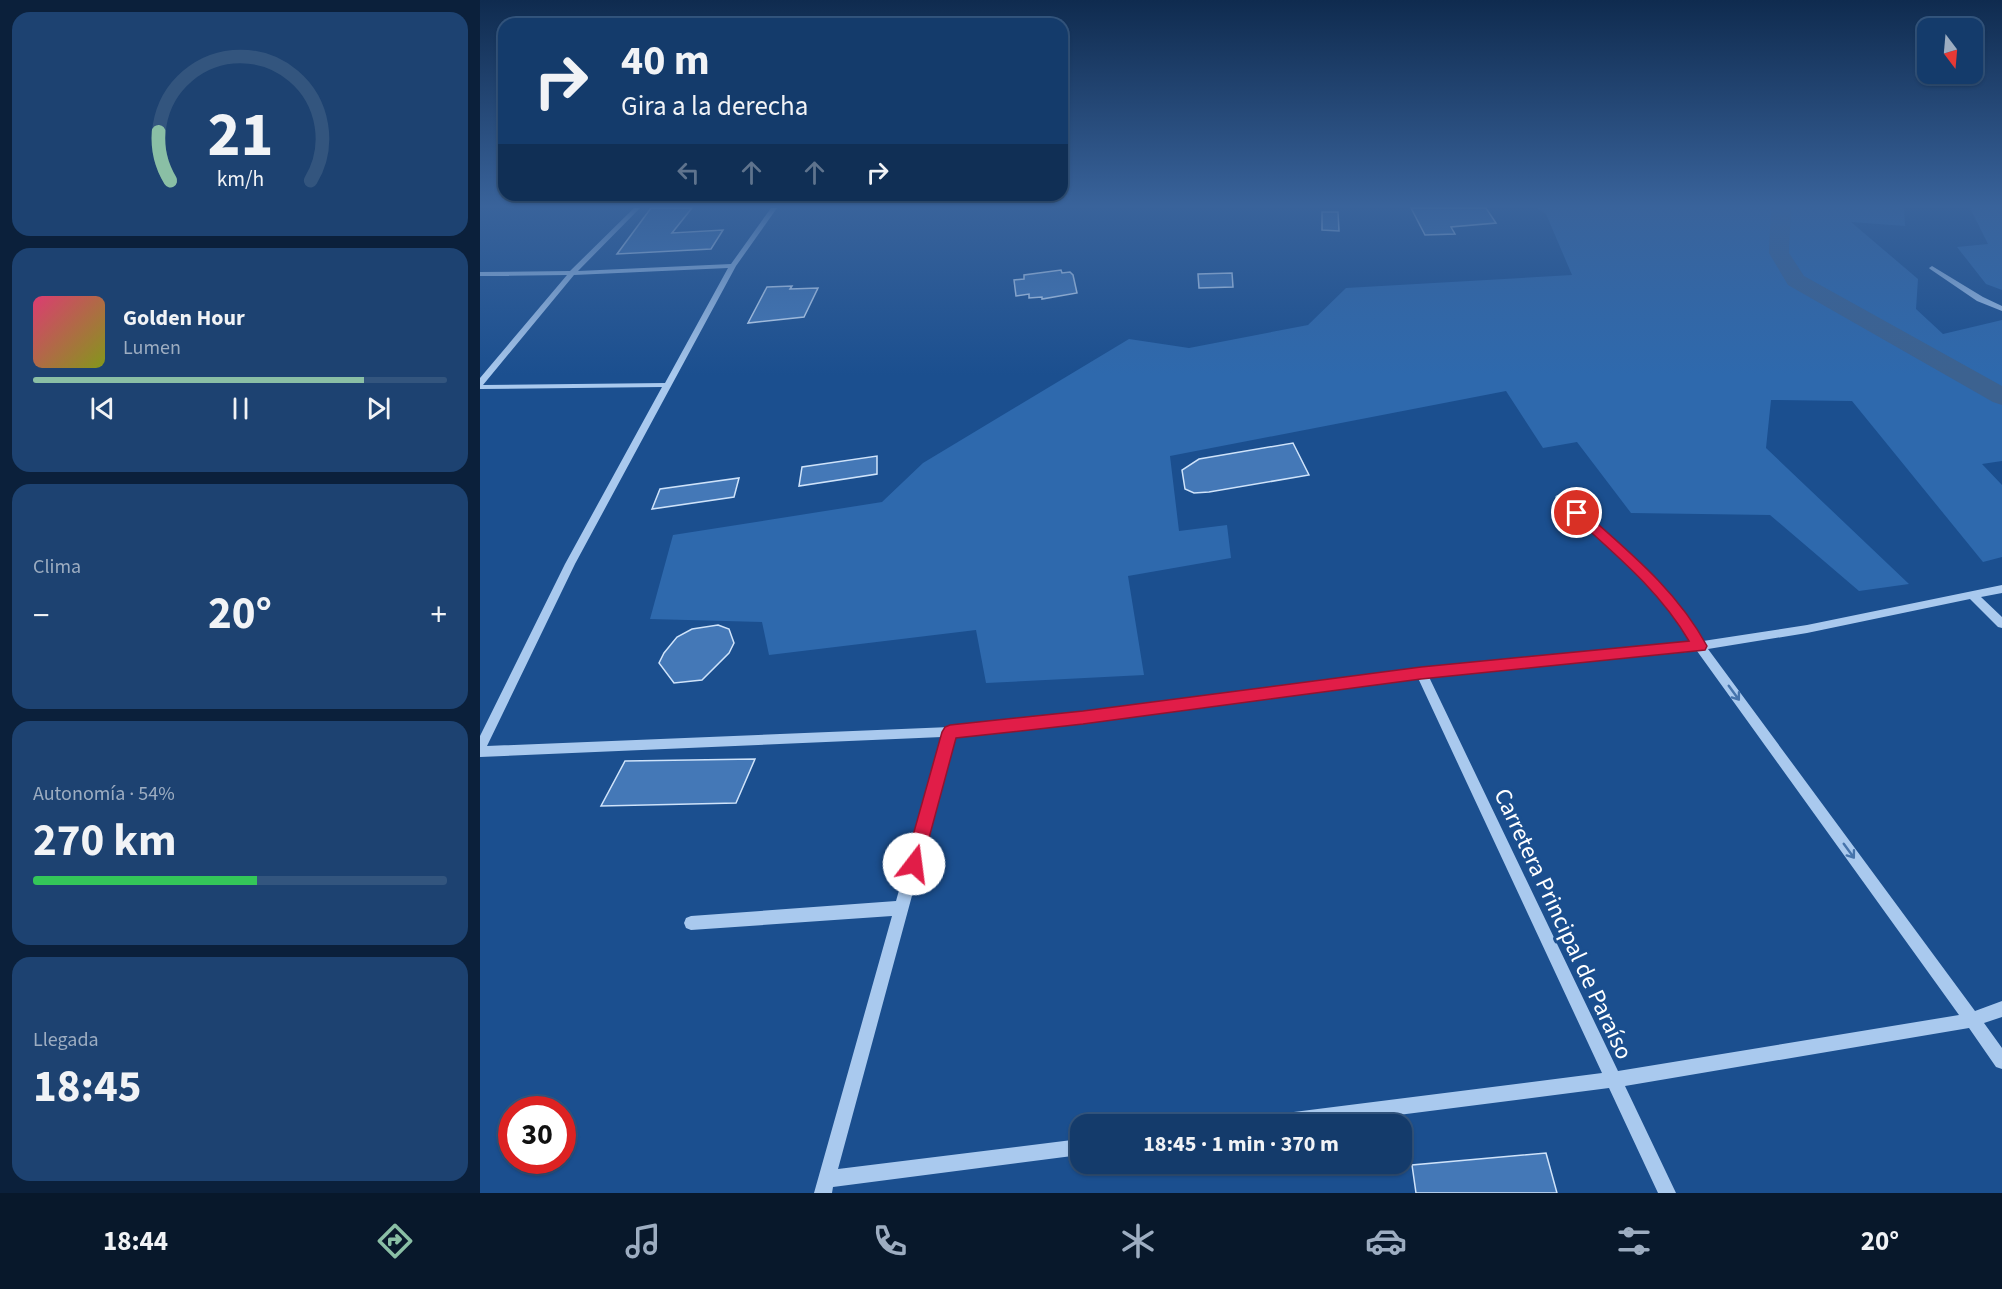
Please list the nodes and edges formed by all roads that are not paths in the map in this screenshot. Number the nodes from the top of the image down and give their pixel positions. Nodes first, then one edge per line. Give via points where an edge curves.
1 (581, 264) edge
2 (733, 266) joint
3 (1932, 267) dead end
4 (572, 273) junction
5 (480, 274) edge
6 (2002, 309) edge
7 (480, 385) edge
8 (668, 385) junction
9 (1560, 497) dead end
10 (2002, 589) edge
11 (1972, 596) junction
12 (2002, 624) edge
13 (1700, 646) junction
14 (1421, 673) junction
15 (950, 732) junction
16 (480, 751) edge
17 (901, 908) junction
18 (692, 923) dead end
19 (2002, 1009) edge
20 (1972, 1020) junction
21 (2002, 1061) edge
22 (1612, 1080) junction
23 (1342, 1114) edge
24 (1070, 1149) edge
25 (824, 1186) edge
26 (1667, 1193) edge

1 - 4 street
2 - 4 street
2 - 8 street
3 - 6 street
4 - 5 street
4 - 7 street
7 - 8 street
8 - 16 street via 570,564
9 - 13 street via 1648,576 1682,616
10 - 11 street
11 - 12 street
11 - 13 street
13 - 14 street
13 -> 20 street
14 - 15 street
14 - 22 street, Carretera Principal de Paraíso
15 - 16 street
15 - 17 street
17 - 18 street
17 - 25 street
19 - 20 street
20 - 21 street
20 - 22 street
22 - 23 street
22 - 26 street, Carretera Principal de Paraíso
24 - 25 street

